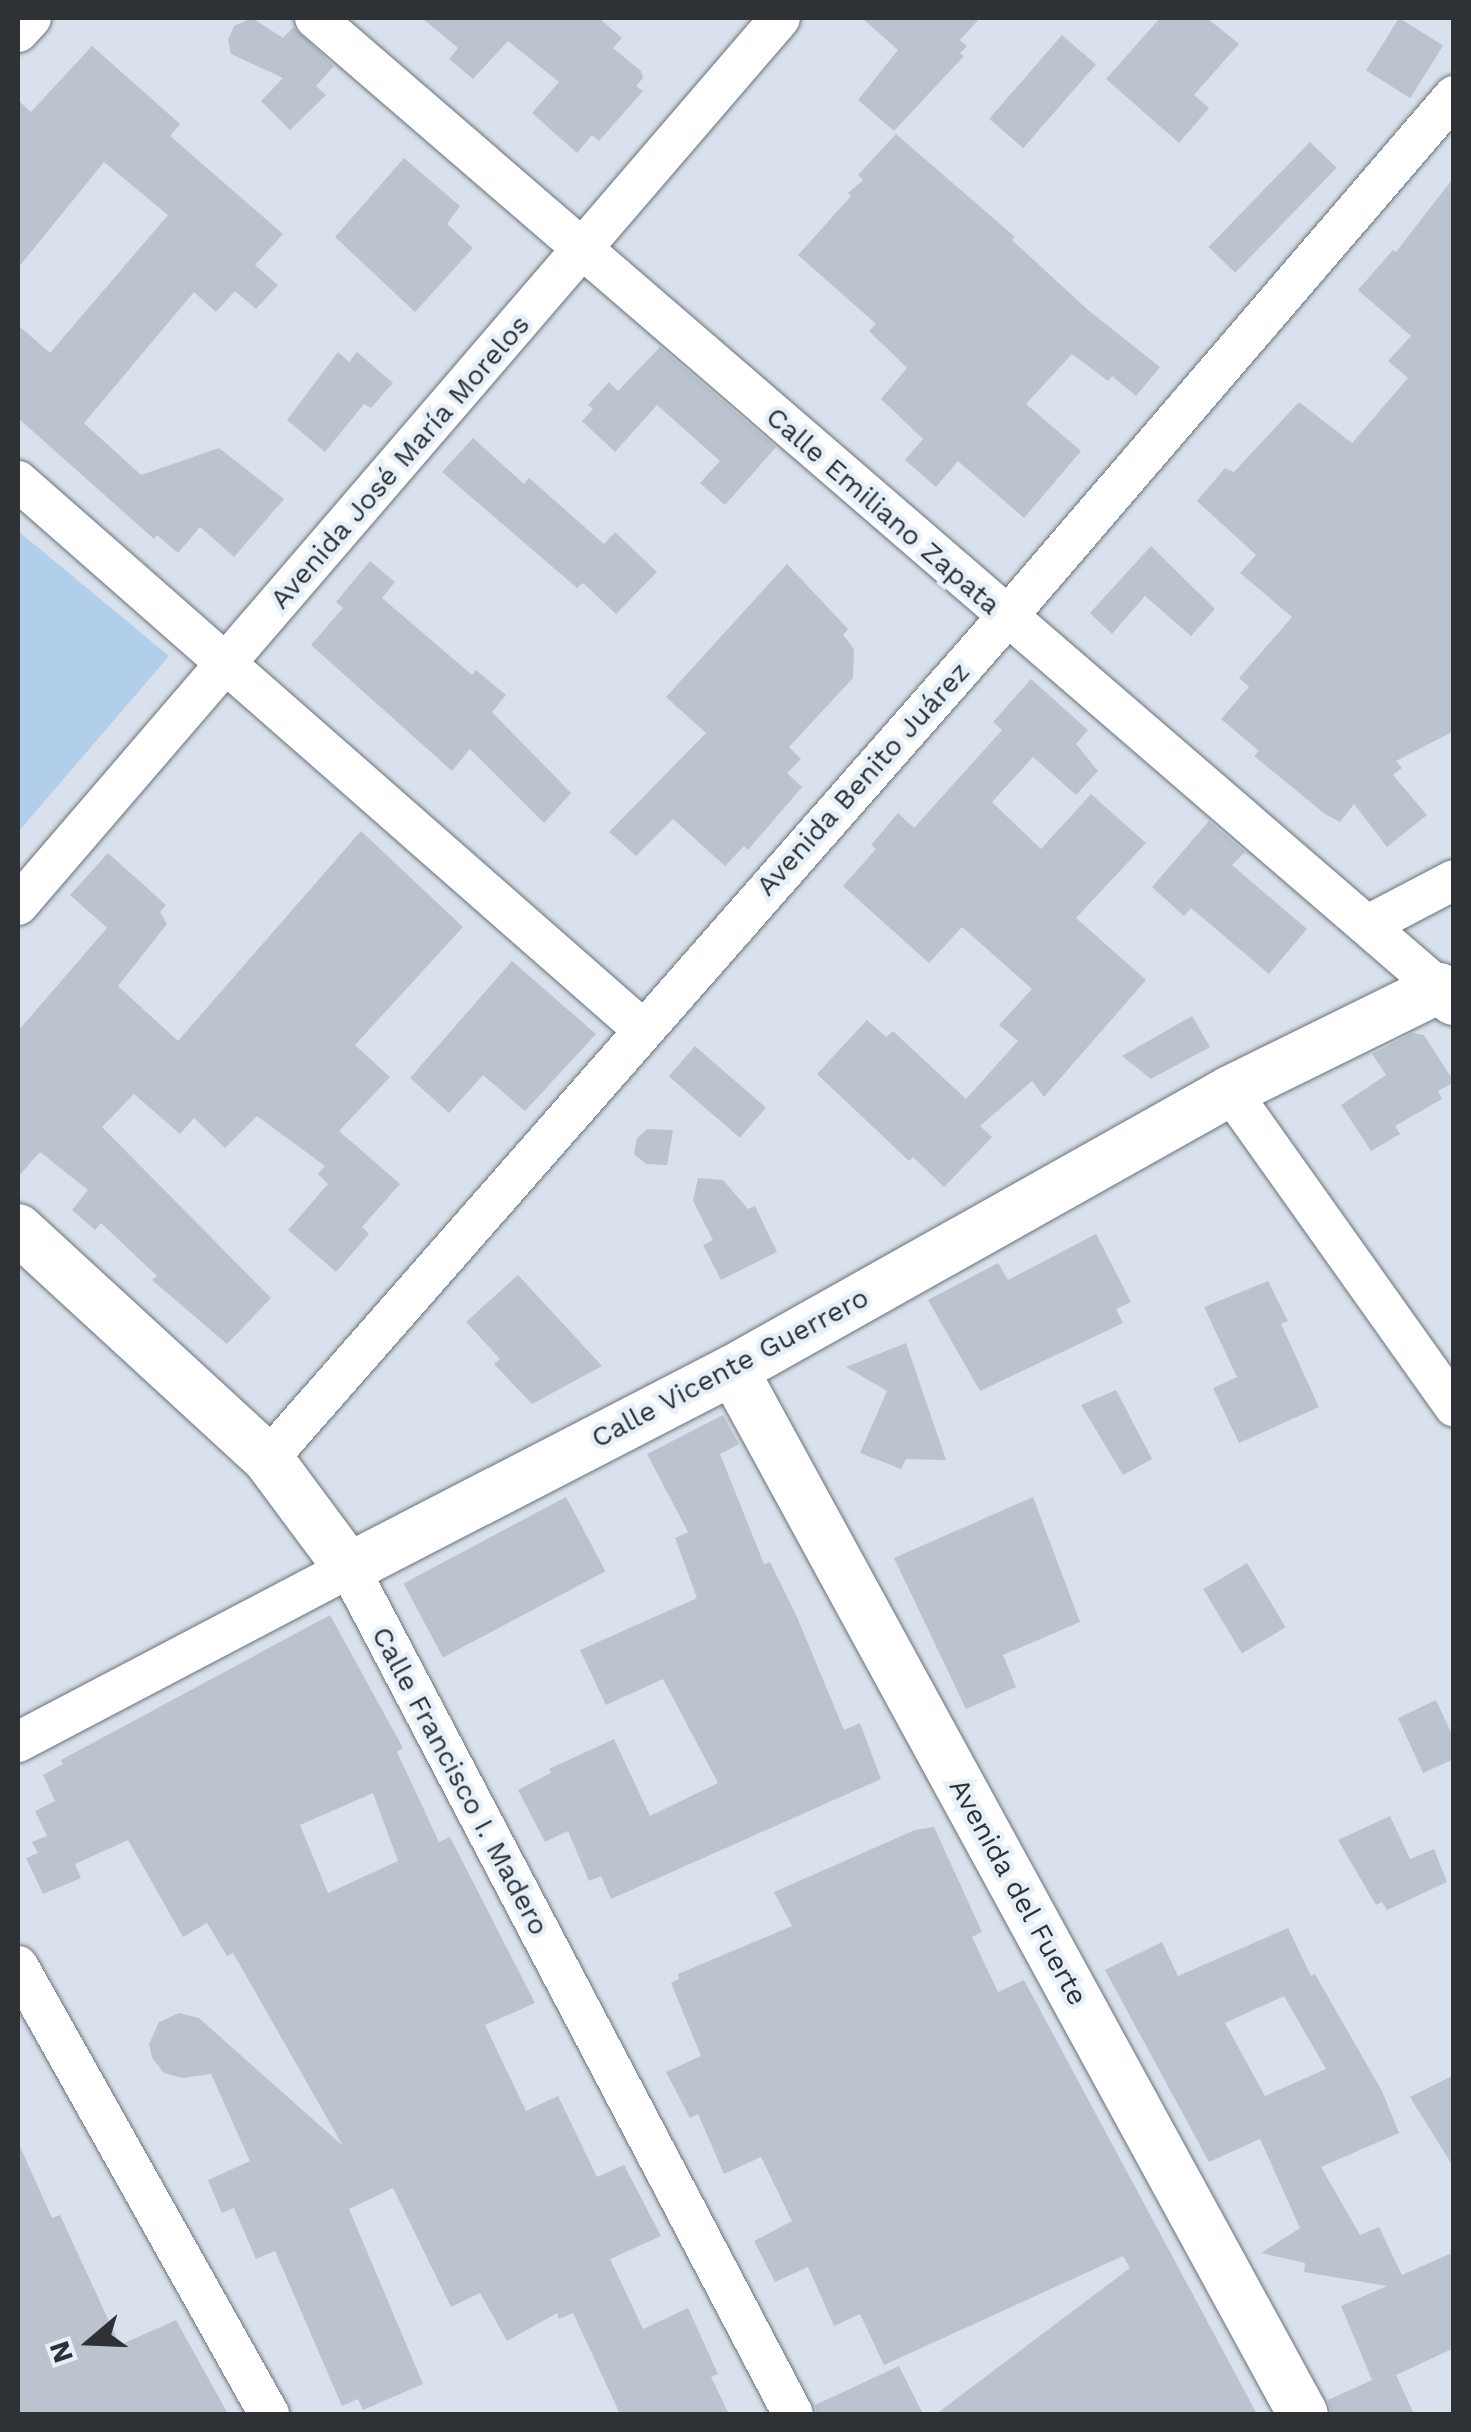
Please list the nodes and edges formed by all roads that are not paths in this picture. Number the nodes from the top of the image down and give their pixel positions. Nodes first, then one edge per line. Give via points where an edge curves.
1 (31, 18) edge
2 (315, 18) edge
3 (780, 18) edge
4 (18, 32) edge
5 (1454, 96) edge
6 (582, 250) junction
7 (18, 481) edge
8 (1006, 618) junction
9 (225, 666) junction
10 (1454, 880) edge
11 (18, 905) edge
12 (1368, 925) junction
13 (1446, 994) edge
14 (642, 1028) junction
15 (1230, 1091) junction
16 (18, 1229) edge
17 (733, 1370) junction
18 (1454, 1406) edge
19 (268, 1459) junction
20 (349, 1568) junction
21 (18, 1742) edge
22 (18, 1966) edge
23 (268, 2414) edge
24 (793, 2414) edge
25 (1303, 2414) edge

1 - 4 street
2 - 6 street, Calle Emiliano Zapata
3 - 6 street, Avenida José María Morelos
5 - 8 street, Avenida Benito Juárez
6 - 8 street, Calle Emiliano Zapata
6 - 9 street, Avenida José María Morelos
7 - 9 street
8 - 12 street, Calle Emiliano Zapata
8 - 14 street, Avenida Benito Juárez
9 - 11 street, Avenida José María Morelos
9 - 14 street
10 - 12 street
12 - 13 street, Calle Emiliano Zapata
13 - 15 street, Calle Vicente Guerrero
14 - 19 street, Avenida Benito Juárez
15 - 17 street, Calle Vicente Guerrero
15 - 18 street
16 - 19 street, Calle Francisco I. Madero
17 - 20 street, Calle Vicente Guerrero
17 - 25 street, Avenida del Fuerte
19 - 20 street, Calle Francisco I. Madero
20 - 21 street, Calle Vicente Guerrero
20 - 24 street, Calle Francisco I. Madero
22 - 23 street

